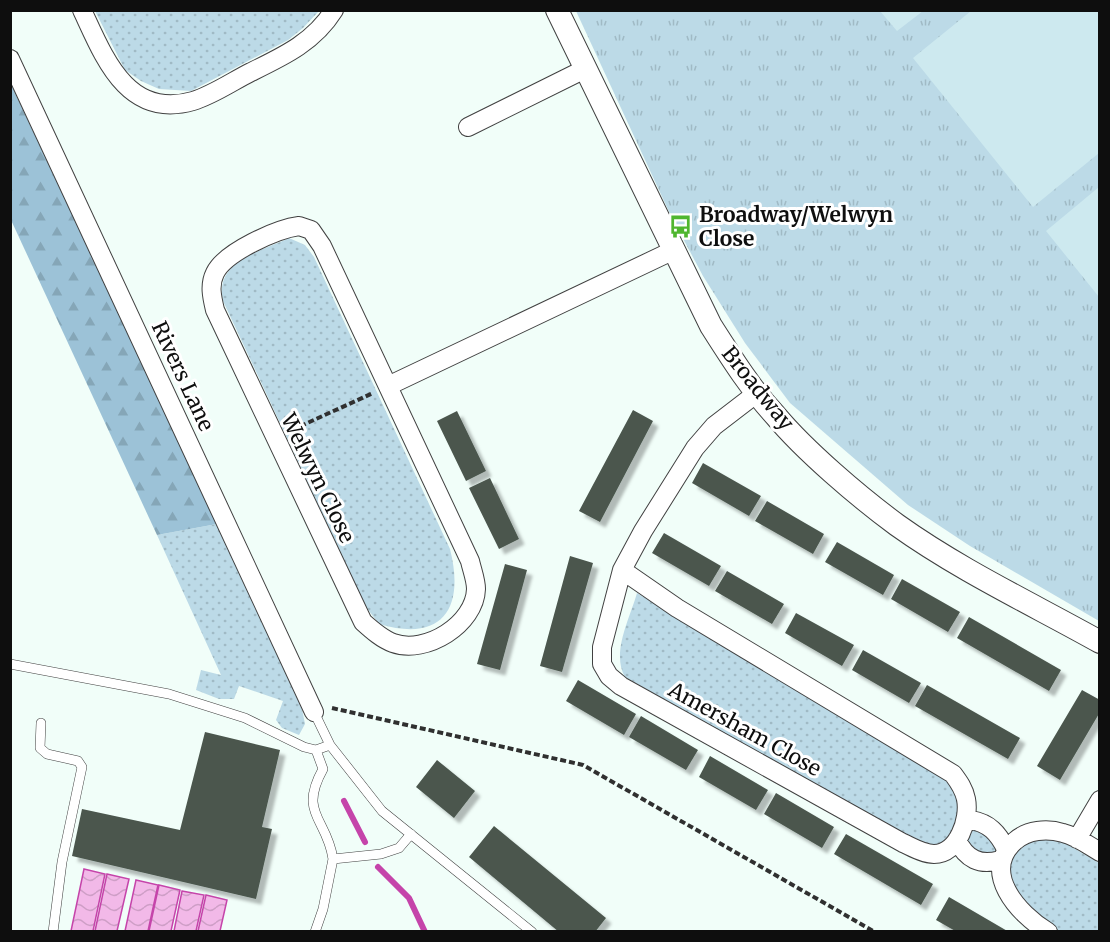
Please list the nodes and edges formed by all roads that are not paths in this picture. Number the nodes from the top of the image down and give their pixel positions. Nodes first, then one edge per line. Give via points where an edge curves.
1 (82, 10) edge
2 (334, 10) edge
3 (557, 10) edge
4 (10, 59) edge
5 (585, 69) junction
6 (468, 127) dead end
7 (672, 251) junction
8 (390, 385) junction
9 (757, 393) junction
10 (622, 570) junction
11 (1100, 642) edge
12 (10, 664) edge
13 (314, 712) joint
14 (41, 723) dead end
15 (330, 745) junction
16 (316, 750) junction
17 (1100, 800) edge
18 (960, 833) junction
19 (411, 834) junction
20 (1077, 839) junction
21 (1100, 852) edge
22 (1003, 855) junction
23 (333, 859) junction
24 (53, 932) edge
25 (315, 932) edge
26 (532, 932) edge
27 (1048, 932) edge

1 - 2 street via 117,79 152,100 176,104 195,100 293,51 310,39
3 - 5 street, Broadway
4 - 13 street, Rivers Lane
5 - 6 street
5 - 7 street, Broadway
7 - 8 street
7 - 9 street, Broadway via 711,326
8 - 8 street, Welwyn Close via 470,561 476,589 468,611 452,630 432,642 411,646 380,637 363,622 215,310 210,288 215,273 226,258 287,227 310,230 322,246
9 - 10 street, Amersham Close via 714,426 695,448
9 - 11 street, Broadway via 807,447 898,525
10 - 18 street via 677,608 953,774 966,797
10 - 18 street, Amersham Close via 602,647 602,664 621,686 903,843 933,854 944,852
12 - 16 lane via 170,694 245,718
13 - 15 lane
14 - 24 lane via 40,748 46,754 78,761 82,767 62,862
15 - 16 lane
15 - 19 lane via 382,811
16 - 23 lane via 323,769 313,787 312,803
17 - 20 street
18 - 22 street via 962,850 973,859 984,863
18 - 22 street, Amersham Close via 971,820 987,825 995,831
19 - 23 lane via 399,848 381,854
19 - 26 lane
20 - 21 street
20 - 22 street via 1049,830 1034,832 1021,836
22 - 27 street via 1005,885 1014,903
23 - 25 lane

